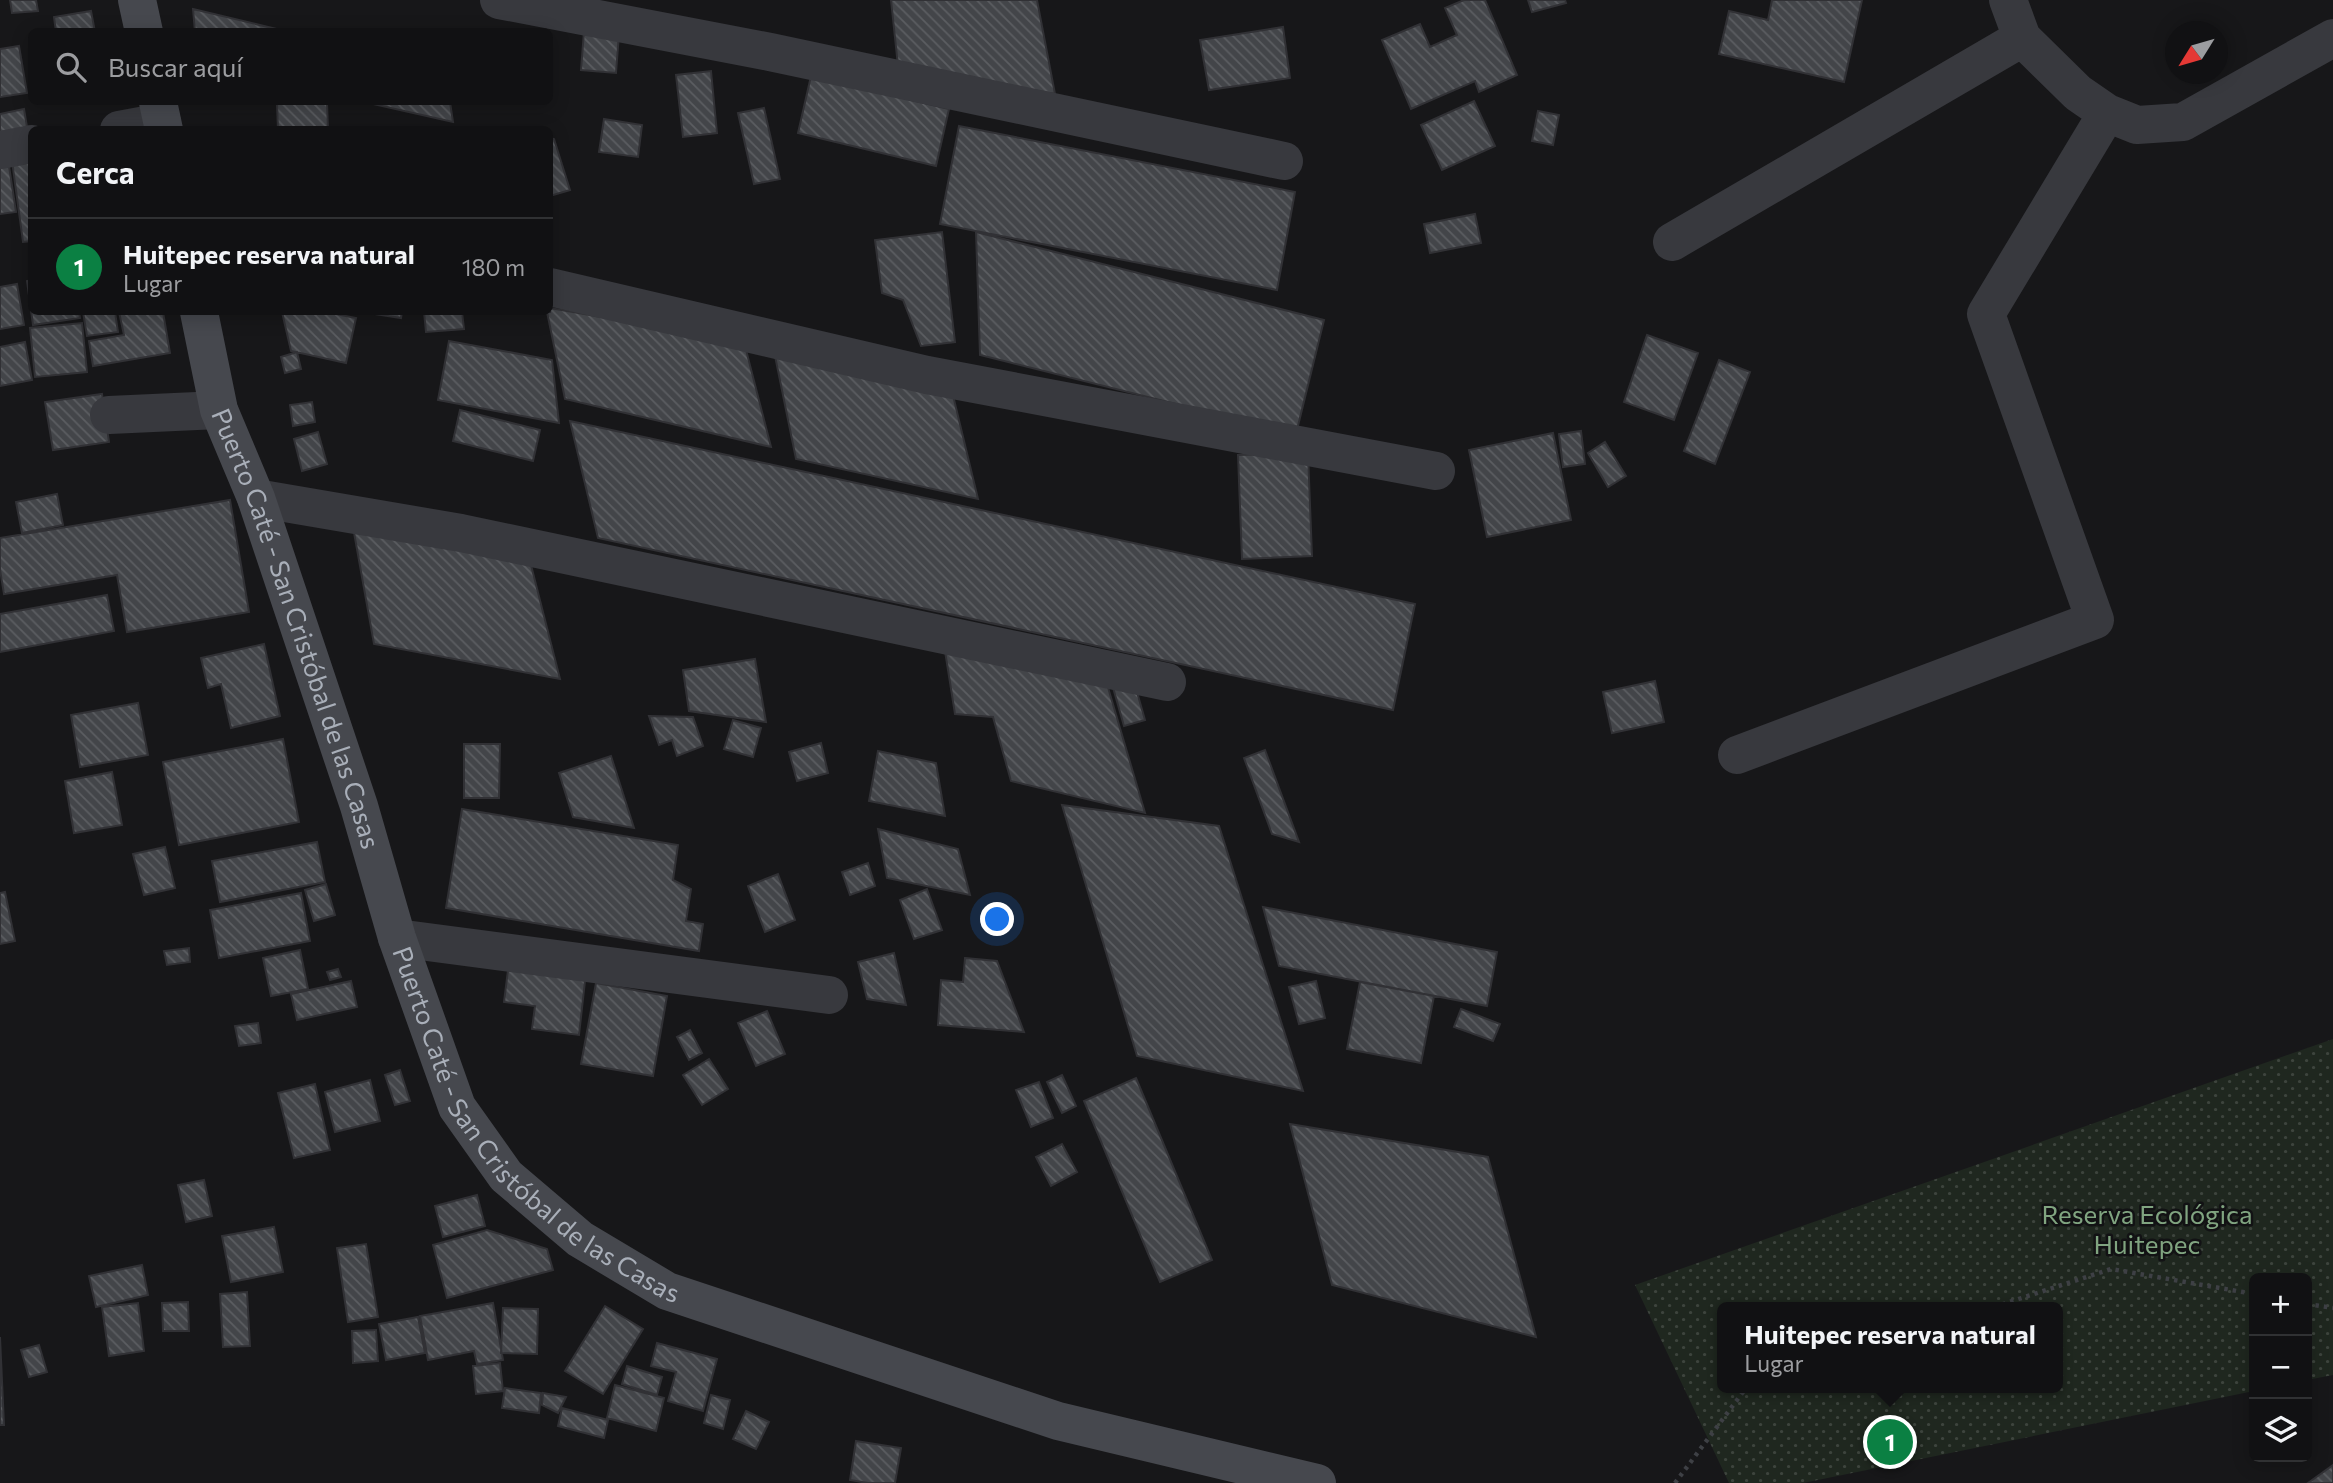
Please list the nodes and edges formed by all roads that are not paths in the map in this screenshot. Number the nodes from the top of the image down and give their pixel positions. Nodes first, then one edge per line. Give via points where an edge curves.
1 (137, 0) edge
2 (499, 0) edge
3 (2008, 0) edge
4 (143, 28) edge
5 (2022, 37) junction
6 (2333, 38) edge
7 (2107, 113) junction
8 (162, 118) edge
9 (133, 126) edge
10 (28, 145) edge
11 (0, 150) edge
12 (1284, 161) dead end
13 (1672, 242) dead end
14 (553, 288) edge
15 (200, 315) edge
16 (219, 410) junction
17 (109, 415) dead end
18 (1436, 471) dead end
19 (256, 498) junction
20 (1167, 682) dead end
21 (1737, 755) dead end
22 (397, 938) junction
23 (829, 995) dead end
24 (1317, 1483) edge

1 - 4 main road
2 - 12 street via 770,52
3 - 5 street
5 - 7 street via 2078,93
5 - 13 street
6 - 7 street via 2183,122 2137,125
7 - 21 street via 1986,314 2095,620
8 - 9 street
10 - 11 street
14 - 18 street via 927,375
15 - 16 main road, Puerto Caté - San Cristóbal de las Casas
16 - 17 street
16 - 19 main road, Puerto Caté - San Cristóbal de las Casas
19 - 20 street via 461,533
19 - 22 main road, Puerto Caté - San Cristóbal de las Casas via 359,806
22 - 23 street
22 - 24 main road, Puerto Caté - San Cristóbal de las Casas via 457,1107 506,1176 580,1239 667,1291 1058,1421

